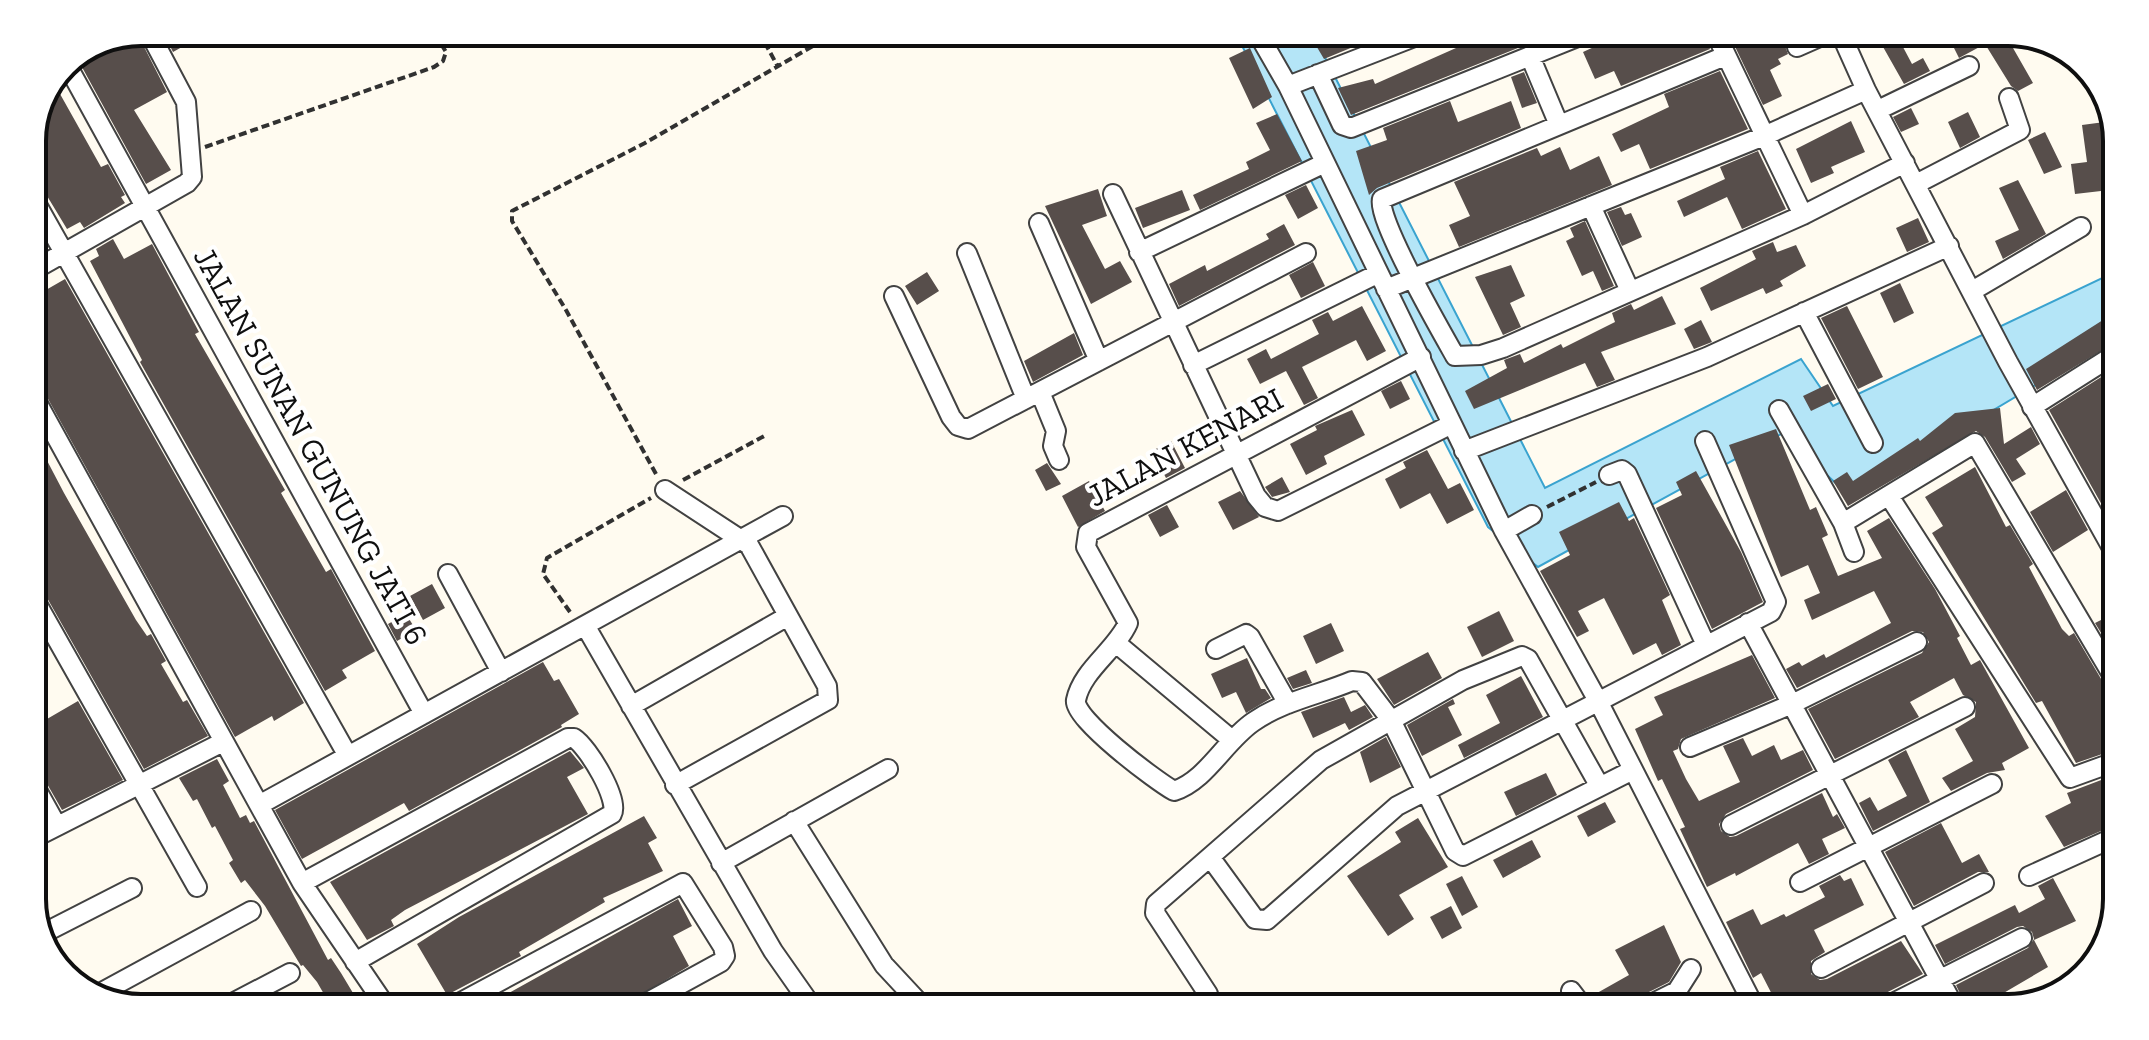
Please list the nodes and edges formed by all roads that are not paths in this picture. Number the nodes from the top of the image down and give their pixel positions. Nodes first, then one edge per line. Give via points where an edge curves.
1 (157, 46) edge
2 (1270, 46) edge
3 (1391, 46) edge
4 (1555, 46) edge
5 (1721, 46) edge
6 (1846, 46) edge
7 (1530, 56) junction
8 (1725, 56) junction
9 (1969, 66) dead end
10 (73, 75) edge
11 (1303, 80) junction
12 (1866, 90) junction
13 (2009, 98) dead end
14 (1878, 110) junction
15 (1559, 125) junction
16 (1764, 136) junction
17 (1325, 163) junction
18 (1905, 163) junction
19 (1916, 184) junction
20 (1113, 194) dead end
21 (1591, 206) junction
22 (146, 207) junction
23 (1803, 215) junction
24 (46, 220) edge
25 (1039, 223) dead end
26 (2081, 227) dead end
27 (1949, 246) junction
28 (64, 252) junction
29 (1139, 252) junction
30 (967, 253) dead end
31 (1306, 253) dead end
32 (46, 263) edge
33 (1410, 280) junction
34 (1384, 284) junction
35 (1630, 291) junction
36 (1972, 291) junction
37 (894, 296) dead end
38 (1804, 312) junction
39 (1172, 323) junction
40 (1421, 357) junction
41 (1099, 361) junction
42 (2103, 362) edge
43 (1193, 365) junction
44 (1033, 396) junction
45 (2032, 407) junction
46 (1779, 410) dead end
47 (46, 419) edge
48 (1452, 424) junction
49 (1705, 441) dead end
50 (1873, 443) dead end
51 (1475, 447) junction
52 (1237, 454) junction
53 (1059, 460) dead end
54 (1622, 477) road end
55 (665, 490) road end
56 (1889, 496) junction
57 (783, 516) dead end
58 (1843, 523) junction
59 (2103, 532) edge
60 (741, 540) junction
61 (1854, 552) dead end
62 (448, 574) dead end
63 (788, 616) junction
64 (46, 620) edge
65 (1748, 623) junction
66 (586, 627) junction
67 (1917, 642) dead end
68 (1116, 643) junction
69 (1706, 645) junction
70 (1216, 649) dead end
71 (2103, 659) edge
72 (501, 672) junction
73 (1598, 701) junction
74 (1288, 704) junction
75 (1792, 704) junction
76 (631, 706) junction
77 (1965, 707) dead end
78 (424, 714) junction
79 (1391, 720) junction
80 (1562, 720) junction
81 (1232, 740) junction
82 (223, 742) junction
83 (1690, 747) dead end
84 (348, 756) junction
85 (2103, 766) edge
86 (888, 769) dead end
87 (1633, 770) junction
88 (1830, 775) junction
89 (1992, 784) dead end
90 (139, 785) junction
91 (675, 785) junction
92 (1599, 785) junction
93 (1426, 791) junction
94 (259, 805) junction
95 (46, 806) edge
96 (794, 821) junction
97 (1731, 825) dead end
98 (57, 826) junction
99 (46, 832) edge
100 (2103, 842) edge
101 (1869, 847) junction
102 (1210, 857) junction
103 (721, 863) junction
104 (2029, 876) dead end
105 (1800, 882) dead end
106 (302, 883) junction
107 (1984, 883) dead end
108 (197, 887) dead end
109 (132, 888) dead end
110 (251, 911) dead end
111 (1909, 922) junction
112 (51, 929) edge
113 (2022, 938) dead end
114 (355, 962) junction
115 (1821, 968) dead end
116 (1691, 969) dead end
117 (290, 973) dead end
118 (1941, 980) junction
119 (109, 988) edge
120 (1571, 991) dead end
121 (250, 994) edge
122 (377, 994) edge
123 (476, 994) edge
124 (661, 994) edge
125 (803, 994) edge
126 (911, 994) edge
127 (1208, 994) dead end
128 (1573, 994) edge
129 (1671, 994) edge
130 (1748, 994) edge
131 (1912, 994) edge
132 (1948, 994) edge

1 - 22 street via 183,94 194,170 187,183
2 - 11 street
3 - 11 street
4 - 7 street
5 - 8 street
6 - 12 street
7 - 11 street via 1351,128 1342,125
7 - 15 street
8 - 15 street
8 - 16 street
9 - 14 street
10 - 22 street, JALAN SUNAN GUNUNG JATI 6
11 - 17 street
12 - 14 street
12 - 16 street
13 - 19 street via 2020,130
14 - 18 street
15 - 33 street via 1382,199 1382,212
16 - 21 street
16 - 23 street
17 - 29 street
17 - 34 street
18 - 19 street
18 - 23 street
19 - 27 street
20 - 29 street
21 - 33 street
21 - 35 street
22 - 28 street
22 - 78 street, JALAN SUNAN GUNUNG JATI 6
23 - 35 street
24 - 28 street
25 - 41 street
26 - 36 street
27 - 36 street
27 - 38 street
28 - 32 street
28 - 84 street
29 - 39 street
30 - 44 street
31 - 39 street
33 - 34 street
33 - 35 street via 1455,356 1466,358 1503,348
34 - 40 street
34 - 43 street
36 - 45 street
37 - 44 street via 958,426 968,429
38 - 50 street
38 - 51 street via 1707,357
39 - 41 street
39 - 43 street
40 - 48 street
40 - 52 street, JALAN KENARI
41 - 44 street
42 - 45 street
43 - 52 street
44 - 53 street via 1056,431 1053,446
45 - 59 street
46 - 58 street
47 - 82 street
48 - 51 street
48 - 52 street via 1274,512 1256,496
49 - 65 street via 1776,602 1771,612
51 - 73 street via 1518,523
52 - 68 street, JALAN KENARI via 1088,533 1086,547 1128,623
54 - 69 street
55 - 60 street
56 - 58 street
56 - 71 street via 1975,443
56 - 85 street via 2070,778
57 - 60 street
58 - 61 street
60 - 63 street via 749,545
60 - 66 street
62 - 72 street
63 - 76 street
63 - 91 street via 827,686 828,700
64 - 90 street
65 - 69 street
65 - 75 street
66 - 72 street
66 - 76 street
67 - 75 street
68 - 81 street
68 - 81 street via 1085,681 1077,709 1160,784 1174,791 1187,787
69 - 73 street
70 - 74 street via 1246,634 1250,637
72 - 78 street
73 - 80 street
73 - 87 street
74 - 79 street via 1362,682
74 - 81 street
75 - 83 street
75 - 88 street
76 - 91 street
77 - 88 street
78 - 84 street
79 - 80 street via 1463,680 1522,656 1533,664
79 - 93 street
79 - 102 street via 1321,760
80 - 92 street
80 - 93 street
82 - 90 street
82 - 94 street
84 - 94 street
86 - 96 street
87 - 92 street
87 - 130 street
88 - 97 street
88 - 101 street
89 - 101 street
90 - 98 street
90 - 108 street
91 - 103 street
92 - 93 street via 1463,856 1455,851
93 - 102 street via 1385,814 1264,921 1253,917
94 - 106 street
95 - 98 street
96 - 103 street
96 - 126 street via 884,965
98 - 99 street
100 - 104 street
101 - 105 street
101 - 111 street
102 - 127 street via 1153,908
103 - 125 street
106 - 114 street
106 - 114 street via 568,738 582,745 614,798 612,814
107 - 111 street
109 - 112 street
110 - 119 street
111 - 115 street
111 - 118 street
113 - 118 street
114 - 122 street
116 - 129 street
117 - 121 street
118 - 131 street
118 - 132 street
120 - 128 street
123 - 124 street via 683,883 725,956

